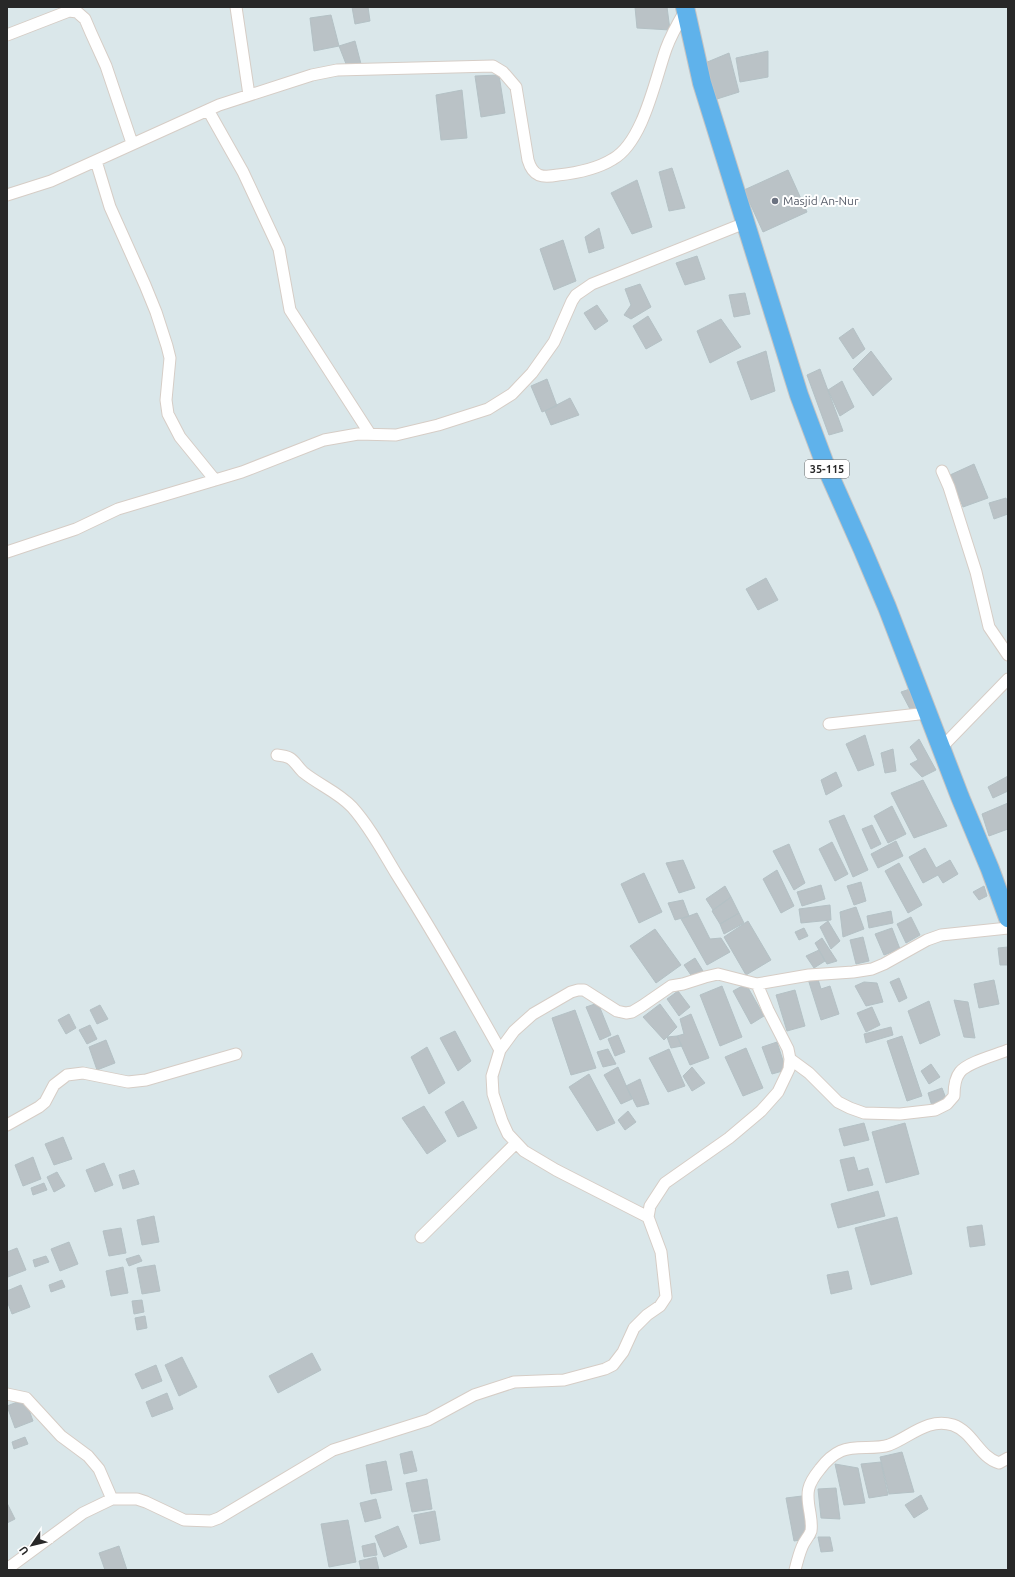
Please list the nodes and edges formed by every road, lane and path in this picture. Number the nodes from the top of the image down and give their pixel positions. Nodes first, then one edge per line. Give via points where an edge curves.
1 (236, 7) edge
2 (685, 9) edge
3 (7, 35) edge
4 (248, 94) junction
5 (208, 110) junction
6 (132, 143) junction
7 (96, 161) junction
8 (7, 195) edge
9 (745, 223) junction
10 (370, 434) junction
11 (942, 471) dead end
12 (215, 480) junction
13 (7, 552) edge
14 (1008, 655) edge
15 (1008, 679) edge
16 (928, 713) junction
17 (829, 724) dead end
18 (941, 748) junction
19 (277, 755) dead end
20 (1008, 918) edge
21 (1008, 928) edge
22 (757, 984) junction
23 (500, 1050) junction
24 (1008, 1050) edge
25 (236, 1054) dead end
26 (790, 1058) junction
27 (7, 1125) edge
28 (516, 1143) junction
29 (648, 1217) junction
30 (421, 1237) dead end
31 (7, 1394) edge
32 (1008, 1458) edge
33 (112, 1499) junction
34 (7, 1569) edge
35 (796, 1570) edge

1 - 4 street
2 - 4 street via 666,49 647,107 631,141 614,159 594,168 570,174 541,177 530,168 516,87 503,72 493,66 337,70
2 - 9 main road, 35-115 via 702,82
3 - 6 street via 68,10 77,12 85,19 106,66
4 - 5 street
5 - 6 street
5 - 10 street via 243,172 279,250 290,310
6 - 7 street
7 - 8 street via 51,181
7 - 12 street via 110,207 145,284 167,346 170,358 166,400 168,414 180,437
9 - 10 street via 582,290 572,301 545,356 522,384 500,402 475,414 438,425 396,435
9 - 16 main road, 35-115 via 805,413 885,601
10 - 12 street via 324,440 265,464
11 - 14 street via 976,572 989,627
12 - 13 street via 118,508 76,529
15 - 18 street
16 - 17 street
16 - 18 main road, 35-115
18 - 20 main road, 35-115
19 - 23 street via 287,756 295,761 303,771 342,797 353,808 425,920
21 - 22 street via 941,935 872,969 809,974
22 - 23 street via 718,974 671,986 642,1006 626,1013 584,990 578,990 533,1014 514,1031
22 - 26 street
23 - 28 street via 492,1076 493,1094 508,1134
24 - 26 street via 965,1067 959,1073 954,1096 947,1104 935,1110 900,1114 864,1113 838,1102
25 - 27 street via 146,1080 128,1082 83,1073 67,1075 54,1085 45,1102 39,1107
26 - 29 street via 785,1079 766,1106 738,1131 665,1183 650,1206
28 - 29 street via 556,1170
28 - 30 street
29 - 33 street via 661,1252 666,1297 660,1306 634,1328 623,1352 613,1365 605,1370 564,1380 514,1382 474,1395 428,1420 333,1450 211,1521 184,1520 137,1499
31 - 33 street via 26,1398 61,1436 88,1456 99,1469
32 - 35 street via 999,1463 992,1461 964,1431 945,1424 920,1427 887,1445 852,1448 832,1455 812,1479 807,1490 811,1529 802,1546
33 - 34 street via 83,1513

